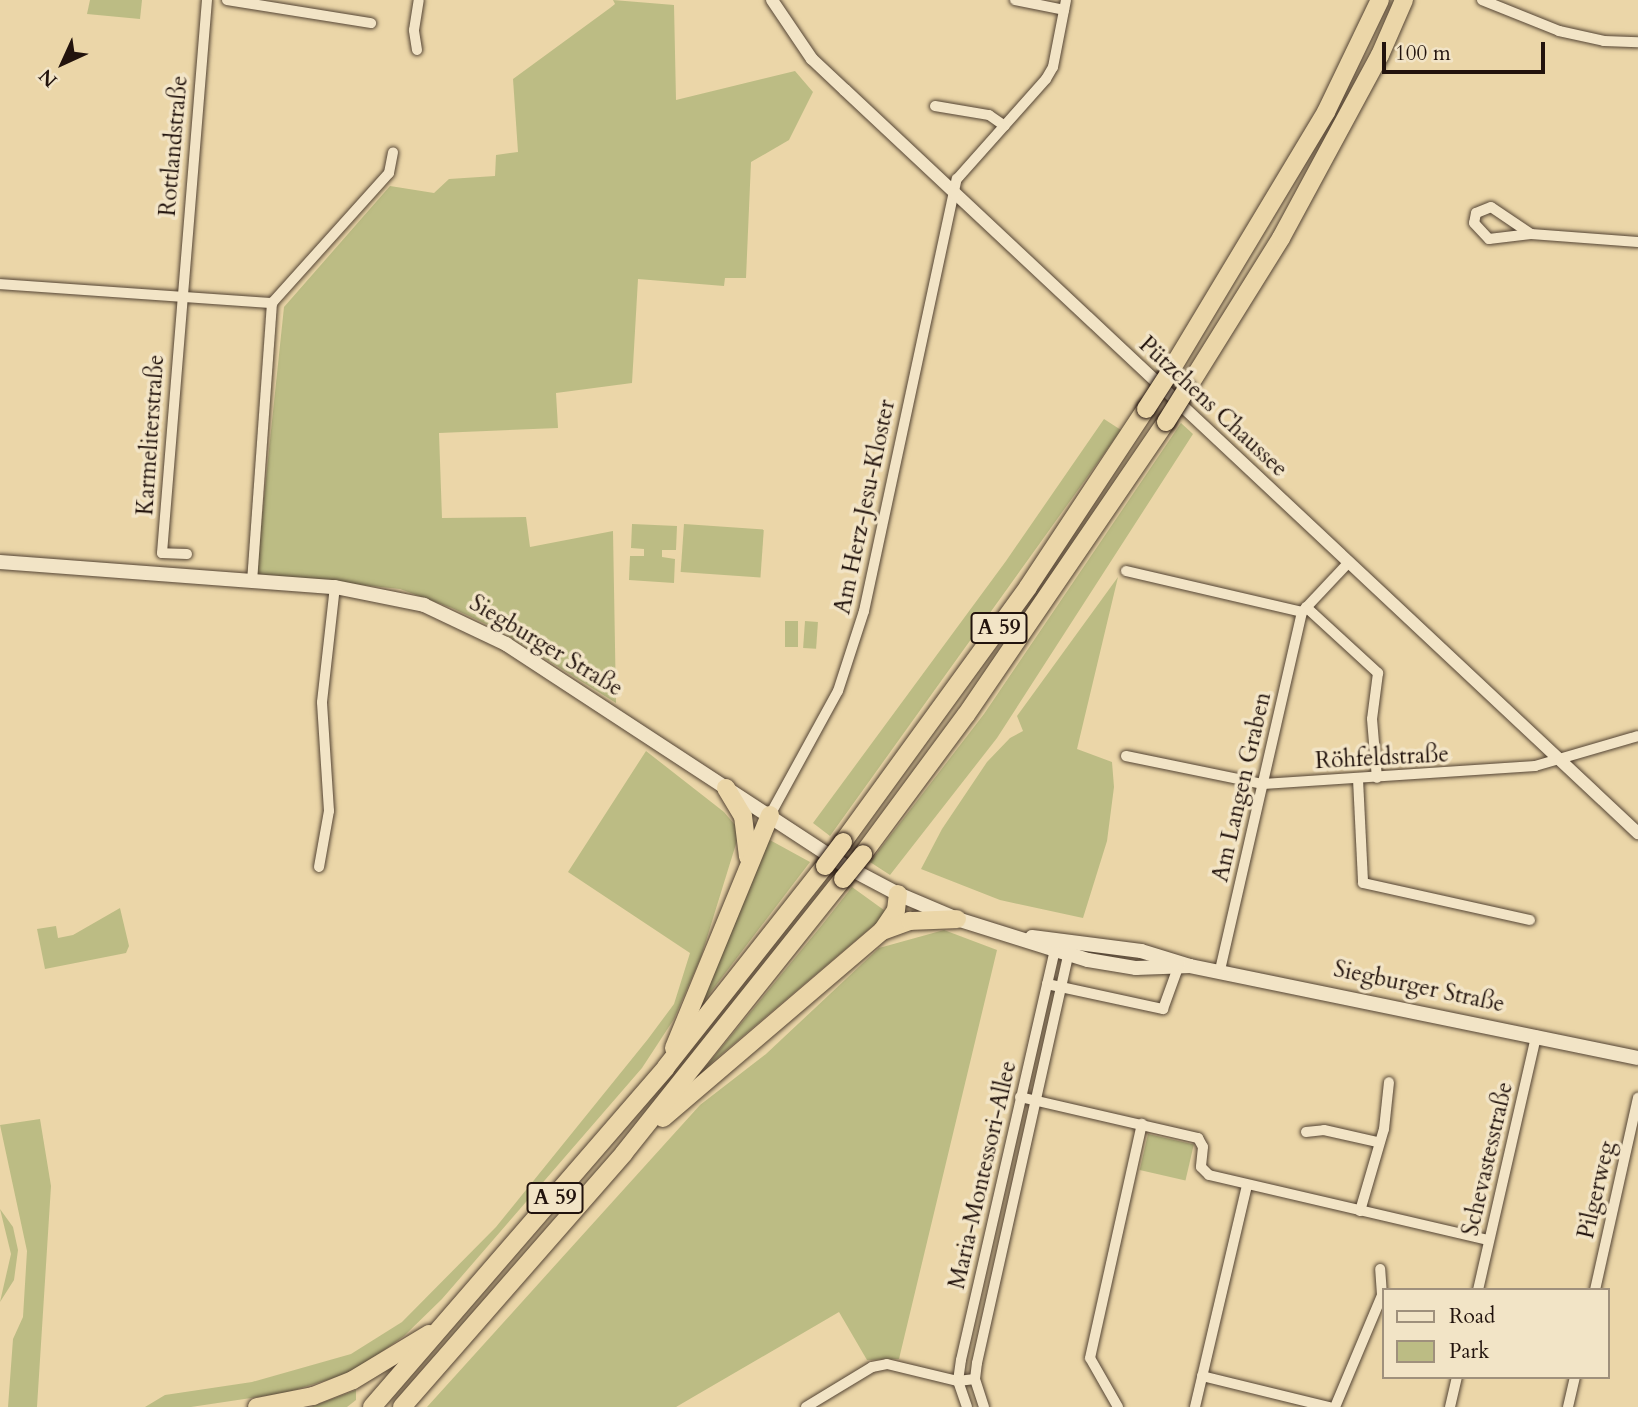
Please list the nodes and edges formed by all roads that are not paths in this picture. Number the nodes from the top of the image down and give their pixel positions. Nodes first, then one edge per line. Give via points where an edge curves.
1 (207, 0) edge
2 (227, 0) edge
3 (419, 0) edge
4 (772, 0) edge
5 (1015, 0) edge
6 (1380, 0) edge
7 (1404, 0) edge
8 (1482, 0) edge
9 (1065, 5) edge
10 (371, 23) dead end
11 (1638, 42) edge
12 (417, 50) dead end
13 (935, 106) dead end
14 (1005, 126) junction
15 (393, 152) dead end
16 (953, 191) junction
17 (1531, 234) junction
18 (1638, 242) edge
19 (0, 284) edge
20 (180, 295) junction
21 (272, 303) junction
22 (187, 554) dead end
23 (0, 562) edge
24 (1349, 562) junction
25 (1126, 572) dead end
26 (252, 582) junction
27 (335, 587) junction
28 (1304, 610) junction
29 (1638, 736) edge
30 (1126, 756) dead end
31 (1561, 761) junction
32 (1377, 778) junction
33 (1358, 779) junction
34 (1263, 784) junction
35 (726, 788) junction
36 (769, 815) junction
37 (1638, 833) edge
38 (748, 864) junction
39 (319, 867) dead end
40 (898, 894) junction
41 (957, 919) junction
42 (1530, 920) dead end
43 (882, 931) junction
44 (1013, 935) junction
45 (1071, 940) junction
46 (1061, 953) junction
47 (1183, 965) junction
48 (1220, 970) junction
49 (1047, 984) junction
50 (1062, 988) junction
51 (1536, 1036) junction
52 (1638, 1058) edge
53 (666, 1067) junction
54 (1389, 1082) dead end
55 (1020, 1097) junction
56 (1638, 1098) edge
57 (1036, 1101) junction
58 (1142, 1124) junction
59 (1306, 1132) dead end
60 (1377, 1142) junction
61 (624, 1153) junction
62 (1247, 1185) junction
63 (1360, 1211) junction
64 (1489, 1240) junction
65 (1380, 1269) dead end
66 (1478, 1288) edge
67 (1595, 1288) edge
68 (442, 1327) junction
69 (1202, 1376) junction
70 (975, 1379) junction
71 (1457, 1379) edge
72 (1575, 1379) edge
73 (958, 1381) junction
74 (257, 1407) edge
75 (372, 1407) edge
76 (405, 1407) edge
77 (806, 1407) edge
78 (967, 1407) edge
79 (984, 1407) edge
80 (1118, 1407) edge
81 (1195, 1407) edge
82 (1329, 1407) edge
83 (1335, 1407) edge
84 (1450, 1407) edge
85 (1569, 1407) edge

1 - 20 street, Rottlandstraße
2 - 10 street
3 - 12 street via 414,30
4 - 16 street, Pützchens Chaussee via 812,59
5 - 9 street
6 - 53 highway, A 59, bridge via 1300,158 1168,375 1014,607 825,866
7 - 61 highway, A 59, bridge via 1380,55 1281,238 1166,422 974,704 863,854
8 - 11 street via 1577,36
9 - 14 street via 1053,67
13 - 14 street via 989,115
14 - 16 street via 957,179
15 - 21 street via 389,173
16 - 24 street, Pützchens Chaussee
16 - 36 street, Am Herz-Jesu-Kloster via 864,611 838,691
17 - 17 street via 1491,206 1476,213 1474,223 1489,239
17 - 18 street
19 - 20 street
20 - 21 street
20 - 22 street, Karmeliterstraße via 162,553
21 - 26 street
23 - 26 main road, Siegburger Straße
24 - 28 street
24 - 31 street, Pützchens Chaussee
25 - 28 street
26 - 27 main road, Siegburger Straße
27 - 35 main road, Siegburger Straße via 409,600 483,631
27 - 39 street via 322,702 329,811
28 - 32 street via 1377,673 1371,719
28 - 34 street, Am Langen Graben
29 - 31 street, Röhfeldstraße
30 - 34 street, Röhfeldstraße
31 - 32 street, Röhfeldstraße
31 - 37 street, Pützchens Chaussee
32 - 33 street, Röhfeldstraße
33 - 34 street, Röhfeldstraße
33 - 42 street via 1363,883
34 - 48 street, Am Langen Graben
35 - 36 main road, Siegburger Straße
35 - 38 highway via 743,816
36 - 38 highway
36 - 40 main road, Siegburger Straße via 845,866
38 - 53 highway
40 - 41 main road, Siegburger Straße
40 - 43 highway via 896,910
41 - 43 highway via 910,921
41 - 44 main road, Siegburger Straße
43 - 61 highway
44 - 45 main road, Siegburger Straße
44 - 46 main road, Siegburger Straße
45 - 46 main road
45 - 47 main road, Siegburger Straße
46 - 47 main road, Siegburger Straße via 1111,965
46 - 49 street, Maria-Montessori-Allee
46 - 50 street, Maria-Montessori-Allee
47 - 48 main road, Siegburger Straße
47 - 50 street via 1163,1009
48 - 51 main road, Siegburger Straße
49 - 50 street
49 - 55 street, Maria-Montessori-Allee
50 - 57 street, Maria-Montessori-Allee
51 - 52 main road, Siegburger Straße
51 - 64 street, Schevastesstraße
53 - 68 highway, A 59
54 - 60 street via 1384,1129
55 - 57 street
55 - 73 street, Maria-Montessori-Allee
56 - 67 street, Pilgerweg
57 - 58 street
57 - 70 street, Maria-Montessori-Allee
58 - 62 street via 1198,1138 1203,1147 1201,1167 1209,1175
58 - 80 street via 1090,1358
59 - 60 street via 1324,1130
60 - 63 street
61 - 76 highway, A 59
62 - 63 street
62 - 69 street
63 - 64 street
64 - 66 street, Schevastesstraße
65 - 83 street via 1382,1295
68 - 74 highway via 353,1380 313,1396
68 - 75 highway, A 59
69 - 81 street
69 - 82 street
70 - 73 street
70 - 79 street
71 - 84 street
72 - 85 street
73 - 77 street via 887,1364 872,1367
73 - 78 street

